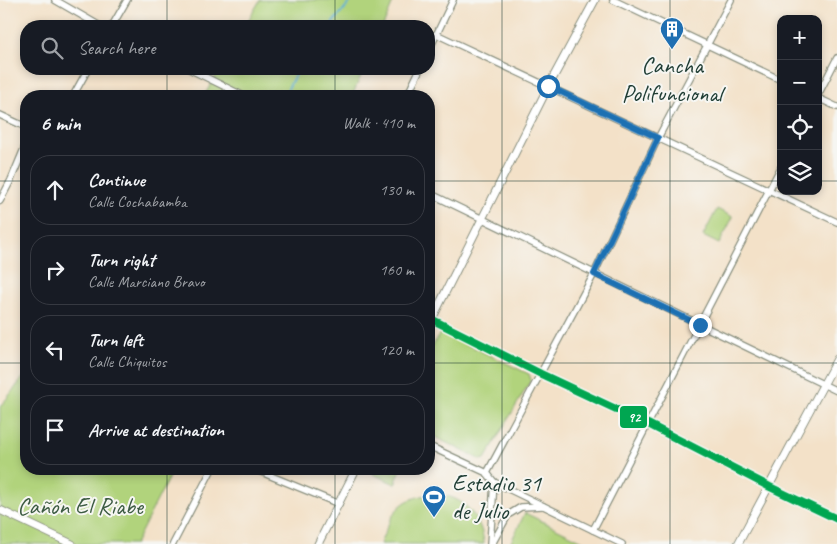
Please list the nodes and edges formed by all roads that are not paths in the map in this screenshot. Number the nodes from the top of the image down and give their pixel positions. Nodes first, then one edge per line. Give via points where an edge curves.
1 (54, 0) edge
2 (126, 0) edge
3 (452, 0) edge
4 (595, 0) edge
5 (613, 0) edge
6 (731, 0) edge
7 (89, 20) edge
8 (115, 20) edge
9 (436, 34) joint
10 (707, 45) junction
11 (837, 58) edge
12 (85, 75) edge
13 (201, 75) edge
14 (417, 75) edge
15 (777, 78) edge
16 (548, 86) junction
17 (822, 89) edge
18 (76, 90) edge
19 (232, 90) edge
20 (410, 90) edge
21 (822, 99) edge
22 (837, 108) edge
23 (0, 115) edge
24 (20, 124) edge
25 (658, 138) junction
26 (20, 158) edge
27 (777, 175) edge
28 (769, 190) junction
29 (435, 197) edge
30 (0, 201) edge
31 (482, 219) junction
32 (837, 222) edge
33 (594, 274) junction
34 (435, 311) edge
35 (435, 323) edge
36 (700, 325) junction
37 (837, 359) edge
38 (541, 374) junction
39 (823, 384) junction
40 (837, 391) edge
41 (648, 424) junction
42 (435, 449) edge
43 (487, 473) junction
44 (209, 475) edge
45 (269, 475) edge
46 (353, 475) edge
47 (494, 482) junction
48 (770, 487) junction
49 (339, 504) junction
50 (544, 506) junction
51 (0, 510) edge
52 (837, 519) edge
53 (593, 530) junction
54 (72, 544) edge
55 (173, 544) edge
56 (318, 544) edge
57 (491, 544) edge
58 (622, 544) edge
59 (738, 544) edge

1 - 7 street
2 - 8 street
3 - 9 street
4 - 16 street
5 - 10 street
6 - 10 street
9 - 16 street
10 - 15 street
10 - 25 street
11 - 17 street
12 - 18 street
13 - 19 street
14 - 20 street
16 - 25 street
16 - 31 street
21 - 22 street
23 - 24 street
25 - 28 street
25 - 33 street
26 - 30 street
27 - 28 street
28 - 32 street
28 - 36 street
29 - 31 street
31 - 33 street
31 - 34 street
33 - 36 street
33 - 38 street
35 - 38 street
36 - 39 street
36 - 41 street
37 - 39 street
38 - 41 street
38 - 43 street
39 - 40 street
39 - 48 street
41 - 48 street
41 - 53 street
42 - 43 street
43 - 47 street
44 - 55 street
45 - 49 street
46 - 49 street
47 - 50 street
47 - 57 street
48 - 52 street
48 - 59 street
49 - 56 street
50 - 53 street
50 - 57 street via 521,507 508,515
51 - 54 street
53 - 58 street

